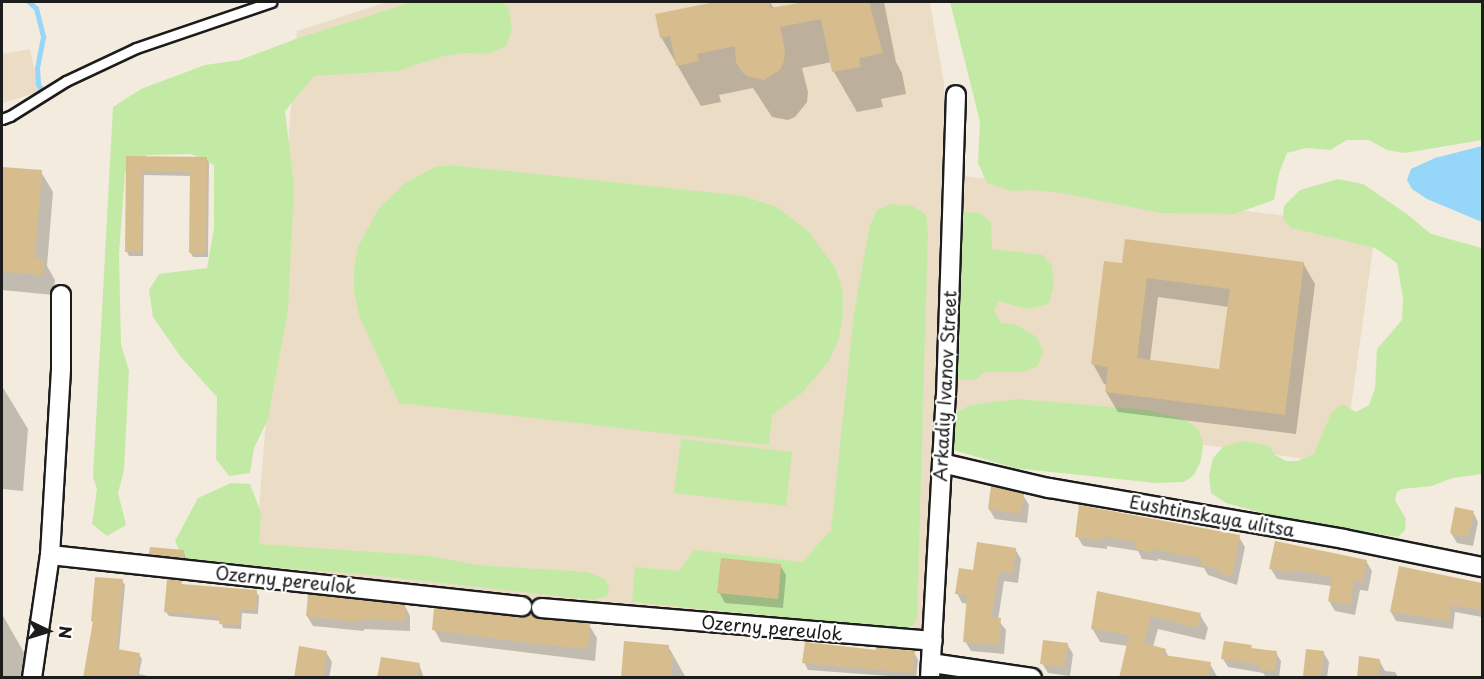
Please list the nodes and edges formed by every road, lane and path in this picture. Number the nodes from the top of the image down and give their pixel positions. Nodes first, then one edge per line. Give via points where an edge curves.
1 (270, 2) edge
2 (956, 95) dead end
3 (2, 119) edge
4 (61, 295) dead end
5 (942, 463) junction
6 (50, 555) junction
7 (1482, 567) edge
8 (522, 606) dead end
9 (540, 608) dead end
10 (933, 641) junction
11 (931, 670) edge
12 (32, 678) edge
13 (1032, 678) edge

1 - 3 lane via 136,48 66,81
2 - 5 street, Arkadiy Ivanov Street
4 - 6 street via 61,368
5 - 7 street, Eushtinskaya ulitsa via 1050,488
5 - 10 street, Arkadiy Ivanov Street
6 - 8 street, Ozerny pereulok
6 - 12 street
9 - 10 street, Ozerny pereulok
10 - 11 street, Arkadiy Ivanov Street
11 - 13 street

